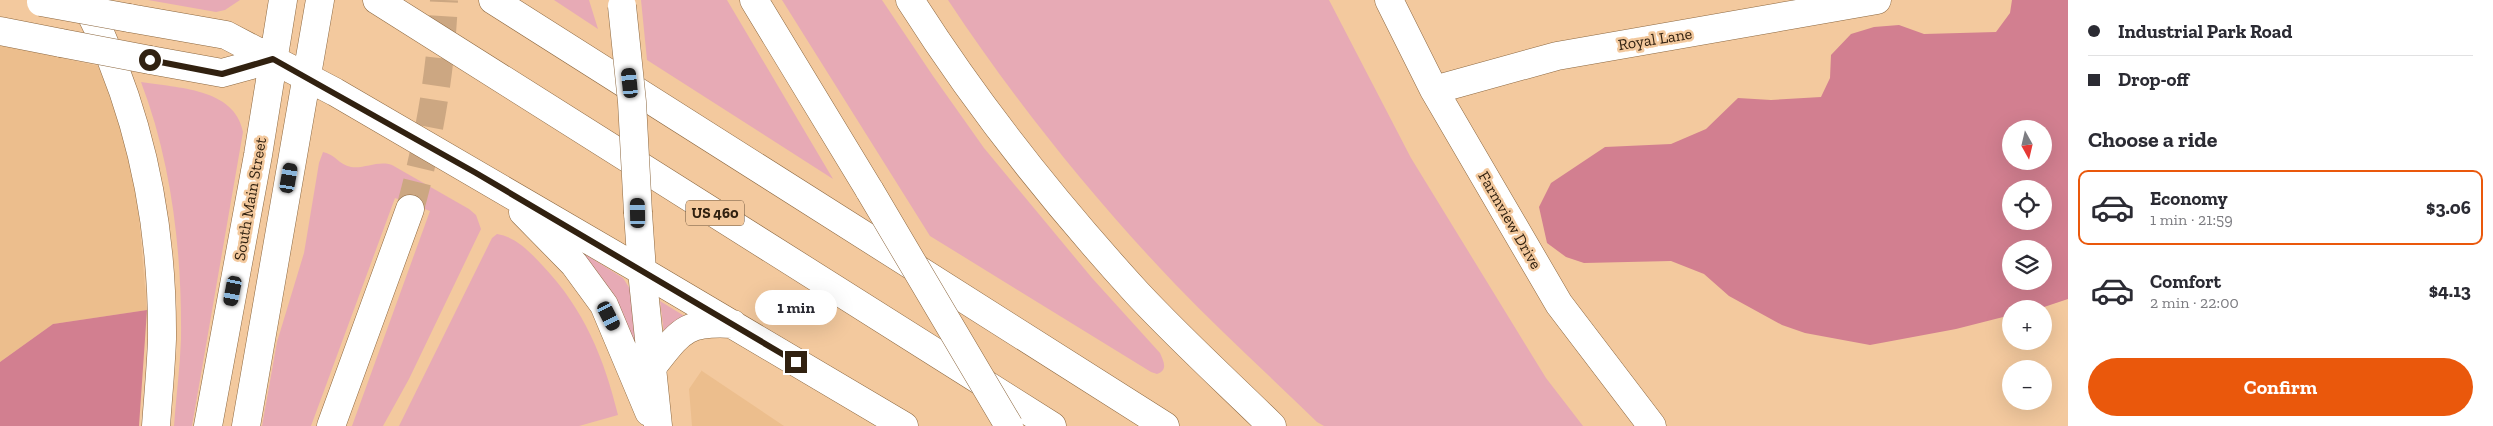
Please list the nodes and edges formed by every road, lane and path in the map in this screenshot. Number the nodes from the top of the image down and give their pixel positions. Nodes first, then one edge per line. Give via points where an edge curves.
1 (84, 0) edge
2 (283, 0) edge
3 (377, 0) edge
4 (493, 0) edge
5 (754, 0) edge
6 (910, 0) edge
7 (1389, 0) edge
8 (1878, 0) edge
9 (36, 1) edge
10 (622, 3) edge
11 (318, 10) edge
12 (0, 32) edge
13 (273, 59) junction
14 (307, 77) junction
15 (1434, 90) junction
16 (489, 181) junction
17 (410, 210) tunnel mouth
18 (642, 271) junction
19 (734, 324) junction
20 (653, 366) junction
21 (156, 426) edge
22 (208, 426) edge
23 (246, 426) edge
24 (332, 426) edge
25 (656, 426) edge
26 (904, 426) edge
27 (1009, 426) edge
28 (1052, 426) edge
29 (1165, 426) edge
30 (1272, 426) edge
31 (1652, 426) edge

1 - 21 main road via 103,37 129,104 146,166 155,216 162,340
2 - 13 main road, South Main Street
3 - 28 main road, US 460
4 - 29 main road
5 - 27 main road, bridge
6 - 30 main road via 999,128 1098,249 1166,323
7 - 15 main road, Farmview Drive
8 - 15 main road, Royal Lane via 1557,56
9 - 13 main road, bridge via 226,35
10 - 18 main road, bridge via 635,137
11 - 14 main road
12 - 13 main road, bridge via 222,74
13 - 14 main road
13 - 22 main road, South Main Street
14 - 16 main road
14 - 23 main road
15 - 31 main road, Farmview Drive via 1559,304
16 - 18 main road
16 - 25 main road via 562,250 592,287 615,327
17 - 24 main road
18 - 19 main road
18 - 20 main road
19 - 20 main road via 707,322 679,333
19 - 26 main road
20 - 25 main road

